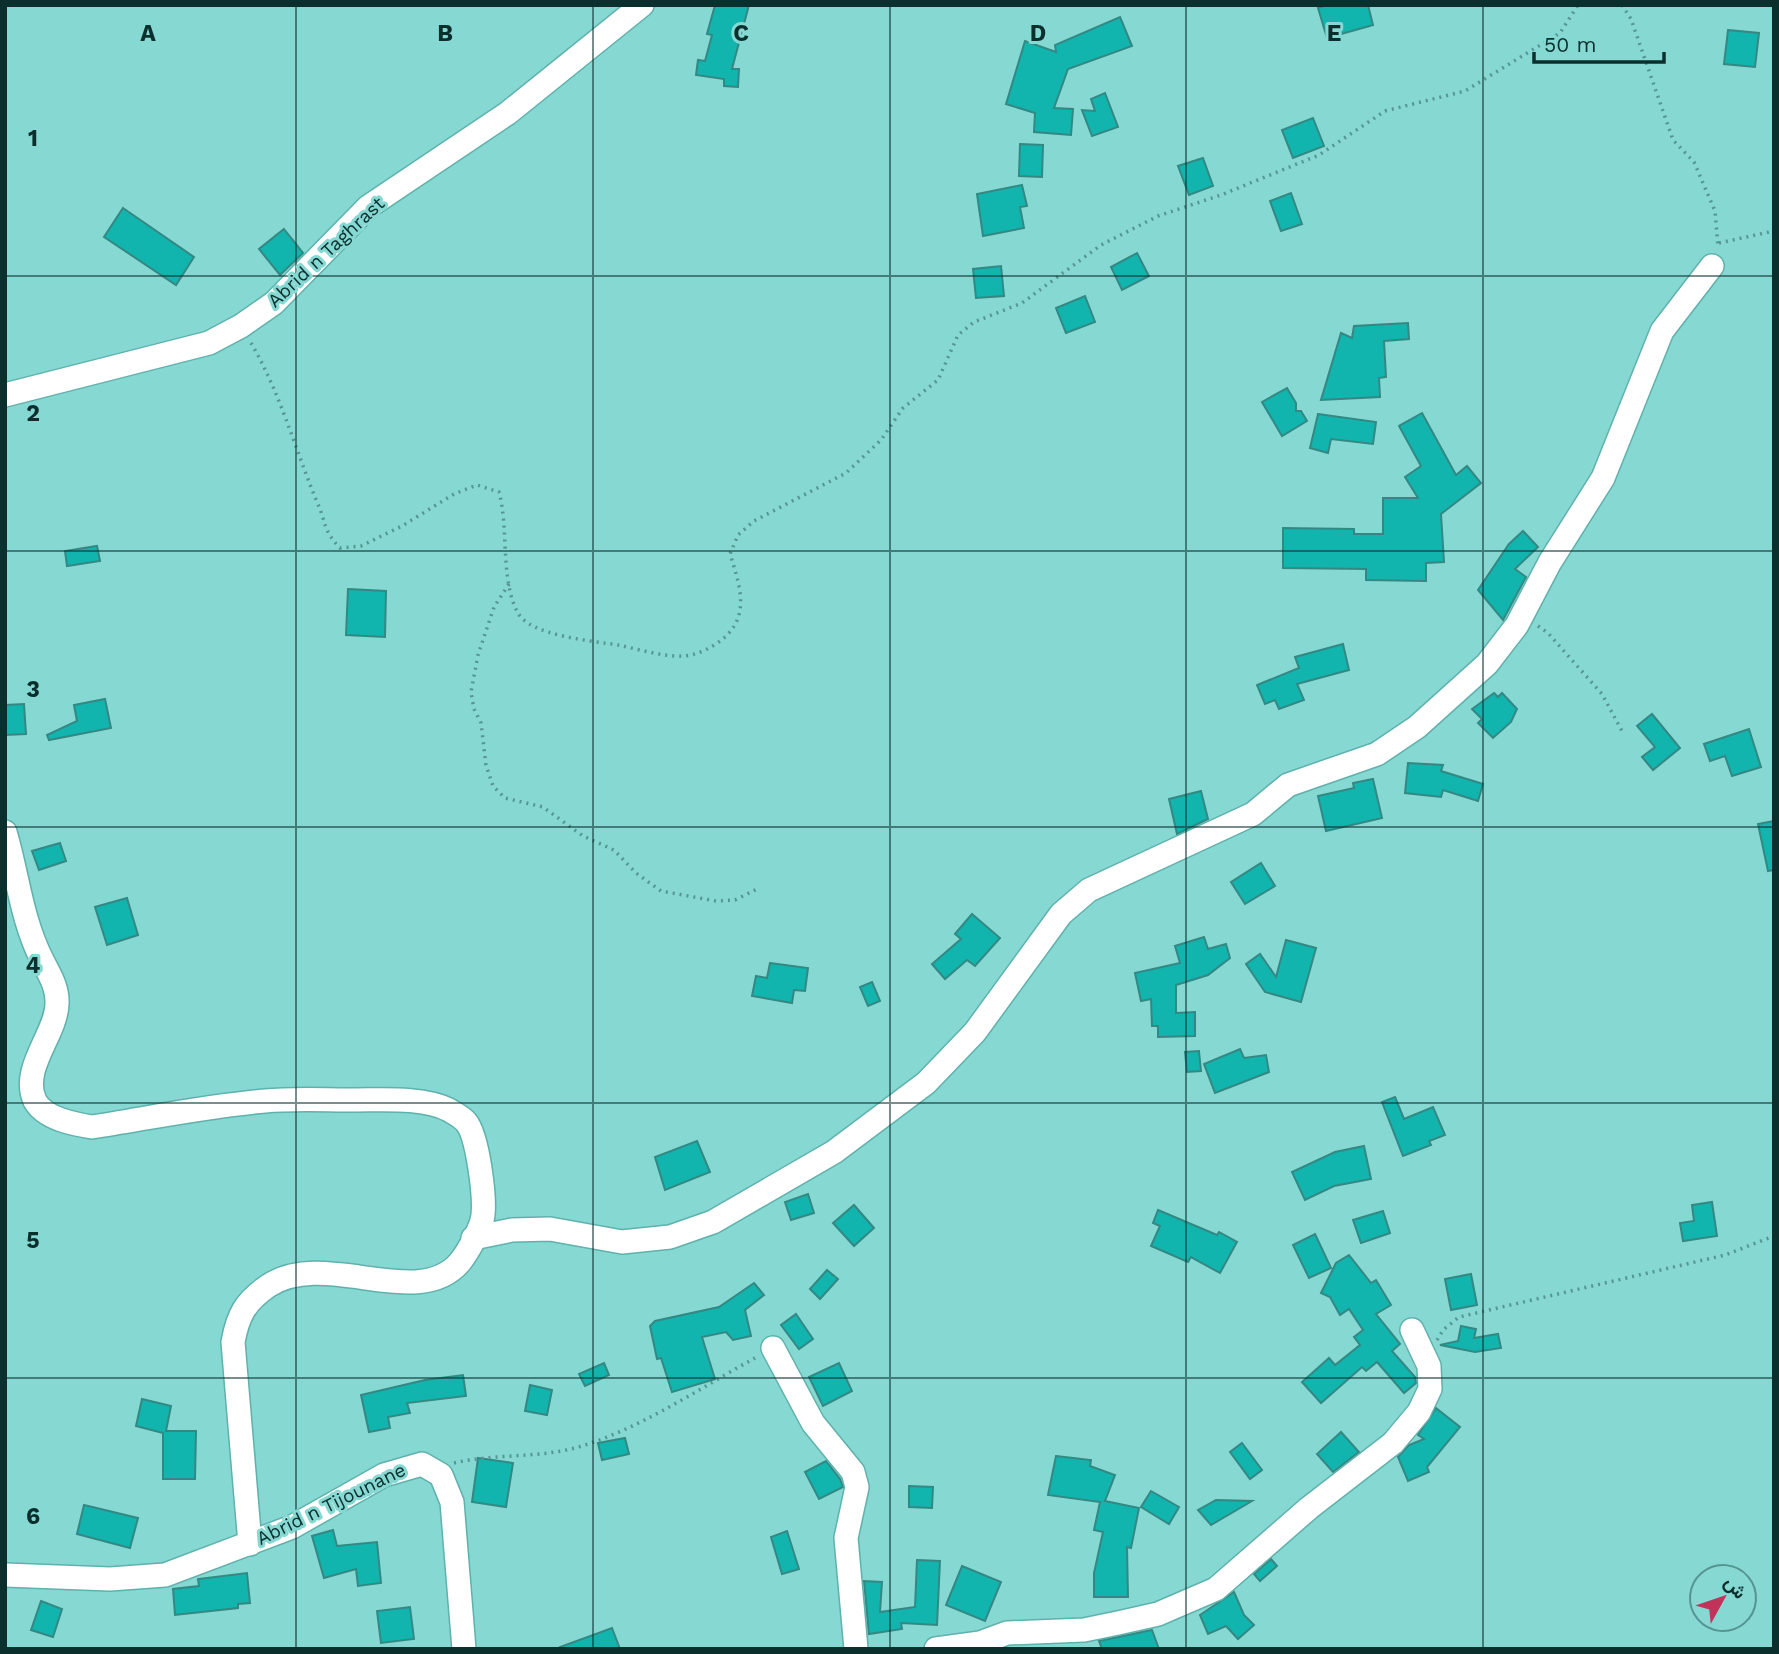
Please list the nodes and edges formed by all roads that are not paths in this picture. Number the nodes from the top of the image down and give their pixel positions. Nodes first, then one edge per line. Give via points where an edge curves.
1 (642, 5) edge
2 (1712, 266) road end
3 (5, 395) edge
4 (5, 832) edge
5 (472, 1238) junction
6 (1412, 1330) dead end
7 (1436, 1341) road end
8 (774, 1348) road end
9 (1429, 1366) junction
10 (250, 1544) junction
11 (5, 1575) edge
12 (464, 1649) edge
13 (856, 1649) edge
14 (936, 1649) edge

1 - 3 street, Abrid n Taghrast via 508,113 368,207 274,303 241,326 209,343
2 - 5 street via 1662,331 1603,478 1522,615 1487,664 1417,727 1377,754 1288,785 1253,814 1089,890 1061,914 975,1032 926,1083 834,1152 713,1222 670,1237 622,1242 550,1229
4 - 5 street via 26,929 57,991 57,1008 31,1082 36,1102 68,1123 92,1127 265,1101 364,1100 446,1108 467,1122 477,1157 483,1216
5 - 10 street via 460,1263 440,1277 414,1282 304,1272 280,1278 247,1302 238,1317 233,1342
6 - 9 street
7 - 9 street
8 - 13 street via 813,1423 853,1472 857,1487 846,1538
9 - 14 street via 1430,1389 1419,1412 1393,1443 1216,1589 1158,1614 1118,1623 1084,1630 1007,1633 980,1643
10 - 11 street, Abrid n Tijounane via 165,1574 110,1579
10 - 12 street, Abrid n Tijounane via 292,1527 400,1469 422,1464 436,1472 452,1502

